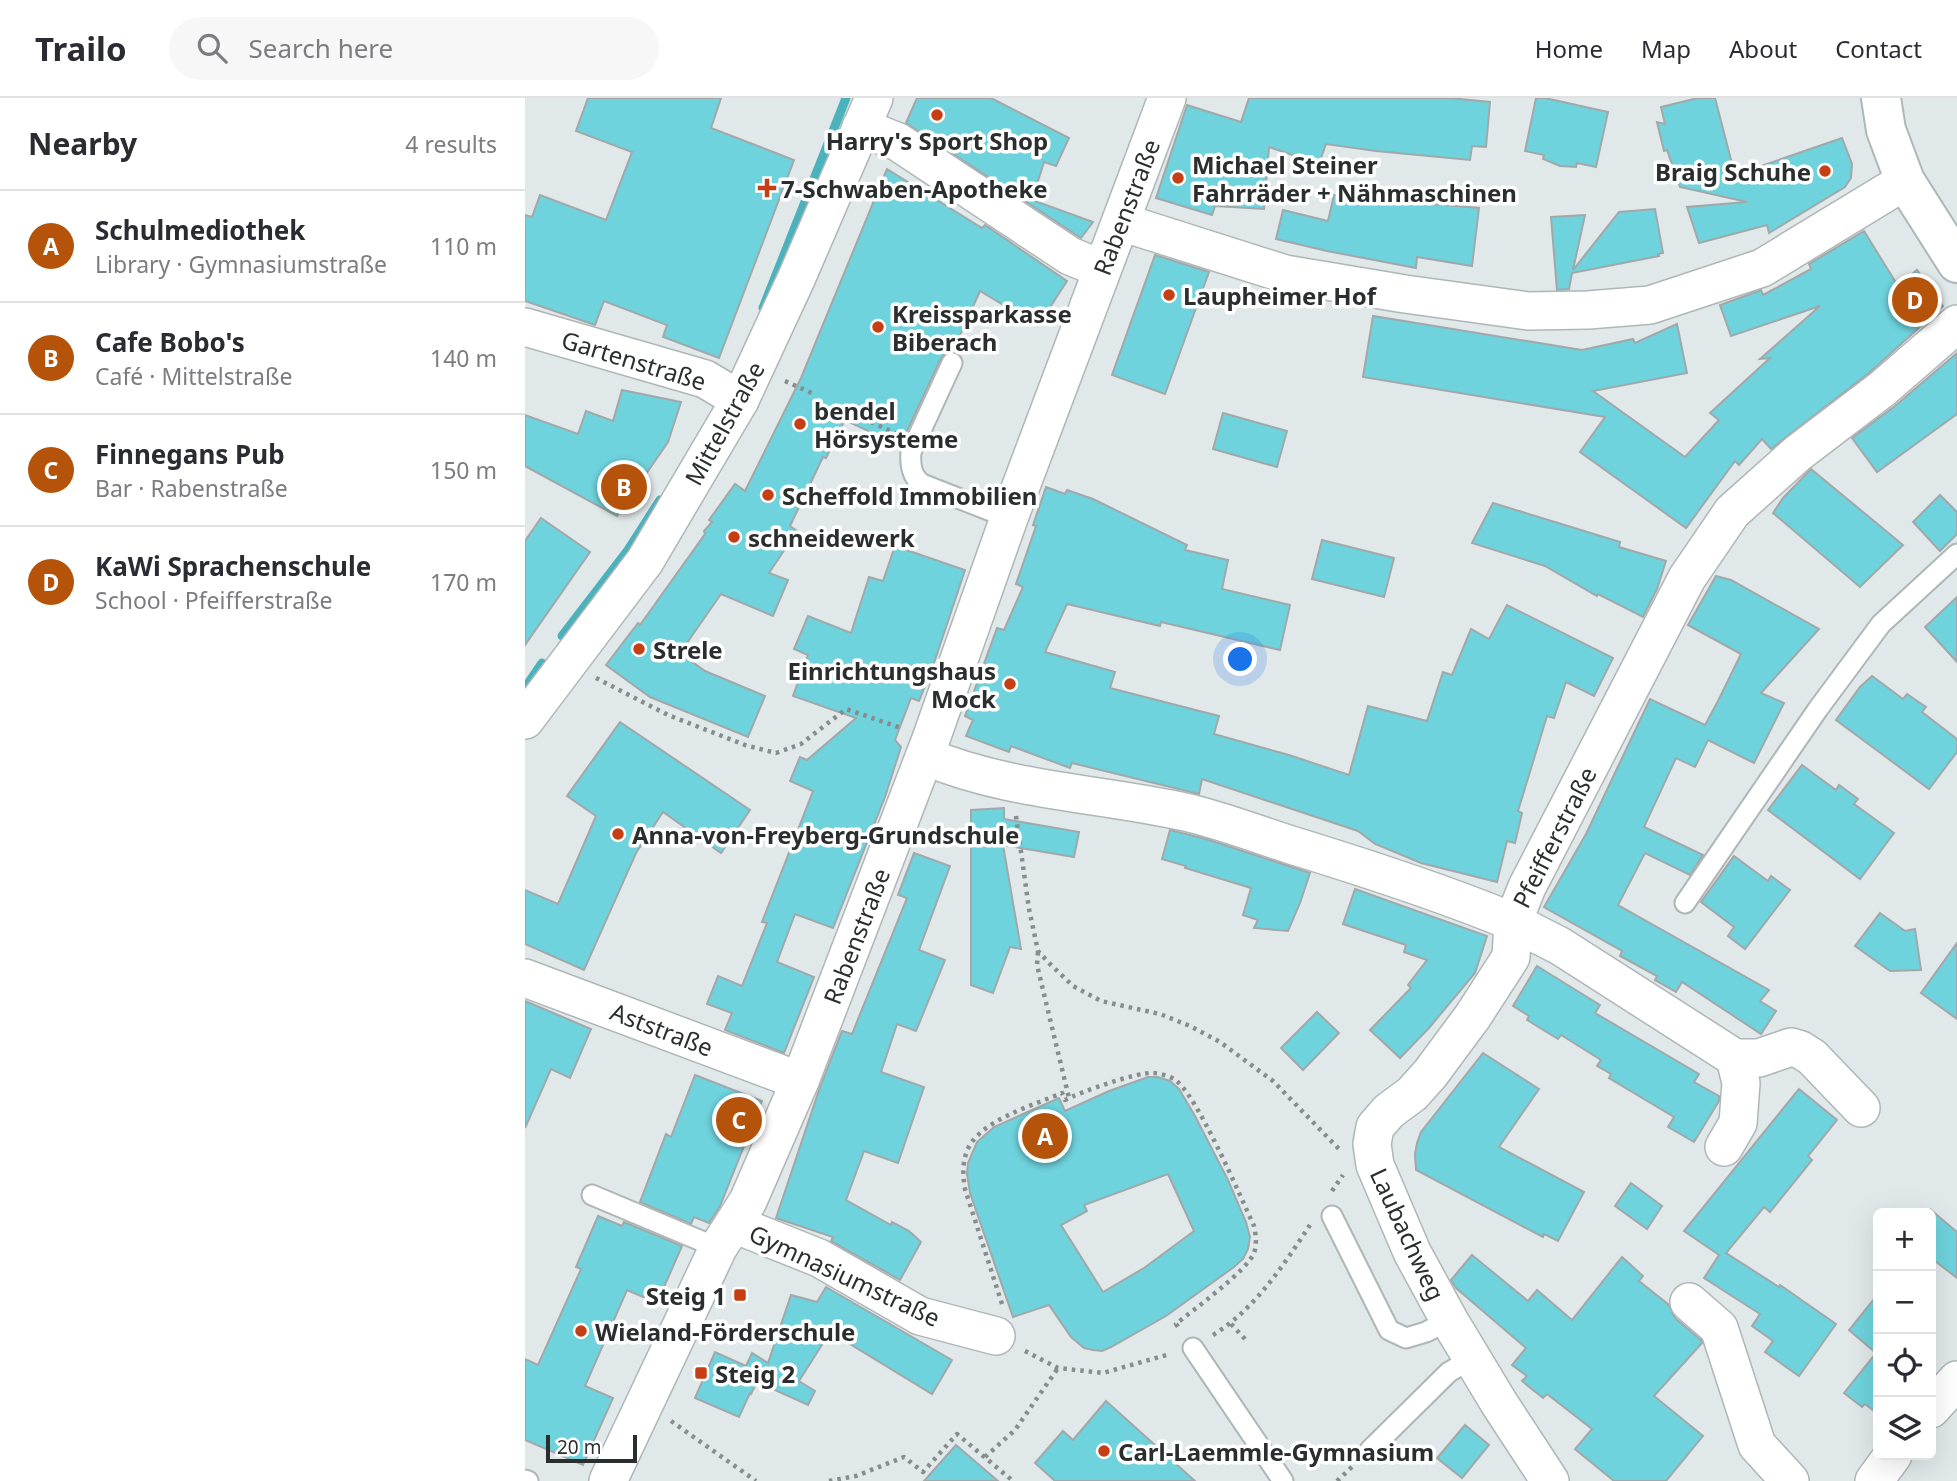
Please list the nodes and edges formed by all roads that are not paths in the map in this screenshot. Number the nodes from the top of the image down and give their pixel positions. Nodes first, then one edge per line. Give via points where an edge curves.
1 (1167, 98) edge
2 (1881, 98) edge
3 (868, 112) edge
4 (1905, 181) junction
5 (1121, 222) junction
6 (1957, 263) edge
7 (1102, 269) junction
8 (1957, 324) edge
9 (525, 327) edge
10 (951, 363) dead end
11 (740, 400) junction
12 (1009, 518) junction
13 (1957, 554) edge
14 (525, 720) edge
15 (928, 748) junction
16 (1685, 903) dead end
17 (1513, 922) junction
18 (525, 978) edge
19 (1735, 1058) junction
20 (800, 1081) junction
21 (1861, 1108) dead end
22 (1724, 1147) dead end
23 (592, 1195) dead end
24 (1324, 1212) road end
25 (726, 1236) junction
26 (1689, 1302) dead end
27 (1448, 1320) junction
28 (999, 1322) road end
29 (1193, 1348) road end
30 (1472, 1359) junction
31 (1957, 1380) edge
32 (1936, 1403) edge
33 (1370, 1450) dead end
34 (1889, 1460) edge
35 (608, 1481) edge
36 (1283, 1481) edge
37 (1549, 1481) edge
38 (1790, 1481) edge
39 (1874, 1481) edge

1 - 5 street, Rabenstraße
2 - 4 street via 1886,130
3 - 7 street via 898,142 1070,256
3 - 11 street, Mittelstraße
4 - 5 street via 1762,268 1650,304 1588,310 1528,311 1285,274
4 - 6 street
5 - 7 street, Rabenstraße
7 - 12 street, Rabenstraße
8 - 17 street, Pfeifferstraße via 1732,512 1687,578
9 - 11 street, Gartenstraße via 705,379
10 - 12 lane via 911,452 911,467 922,484
11 - 14 street, Mittelstraße via 645,561
12 - 15 street, Rabenstraße
13 - 16 lane via 1881,624
15 - 17 street, Pfeifferstraße via 946,765 1018,784 1187,813 1359,866
15 - 20 street, Rabenstraße
17 - 19 street via 1560,946
17 - 27 street, Laubachweg via 1511,957 1473,1016 1430,1074 1389,1111 1373,1135 1375,1165 1412,1252
18 - 20 street, Aststraße
19 - 21 street via 1759,1058 1791,1047 1801,1050
19 - 22 street via 1741,1083 1738,1123
20 - 25 street, Rabenstraße via 748,1201
23 - 25 lane
24 - 27 lane via 1389,1330 1406,1338
25 - 28 street, Gymnasiumstraße via 819,1258 920,1316
25 - 35 street, Rabenstraße
26 - 38 street via 1719,1328 1756,1445
27 - 30 street, Laubachweg
29 - 36 lane
30 - 33 lane via 1449,1372
30 - 37 street, Laubachweg
31 - 32 street
34 - 39 street

